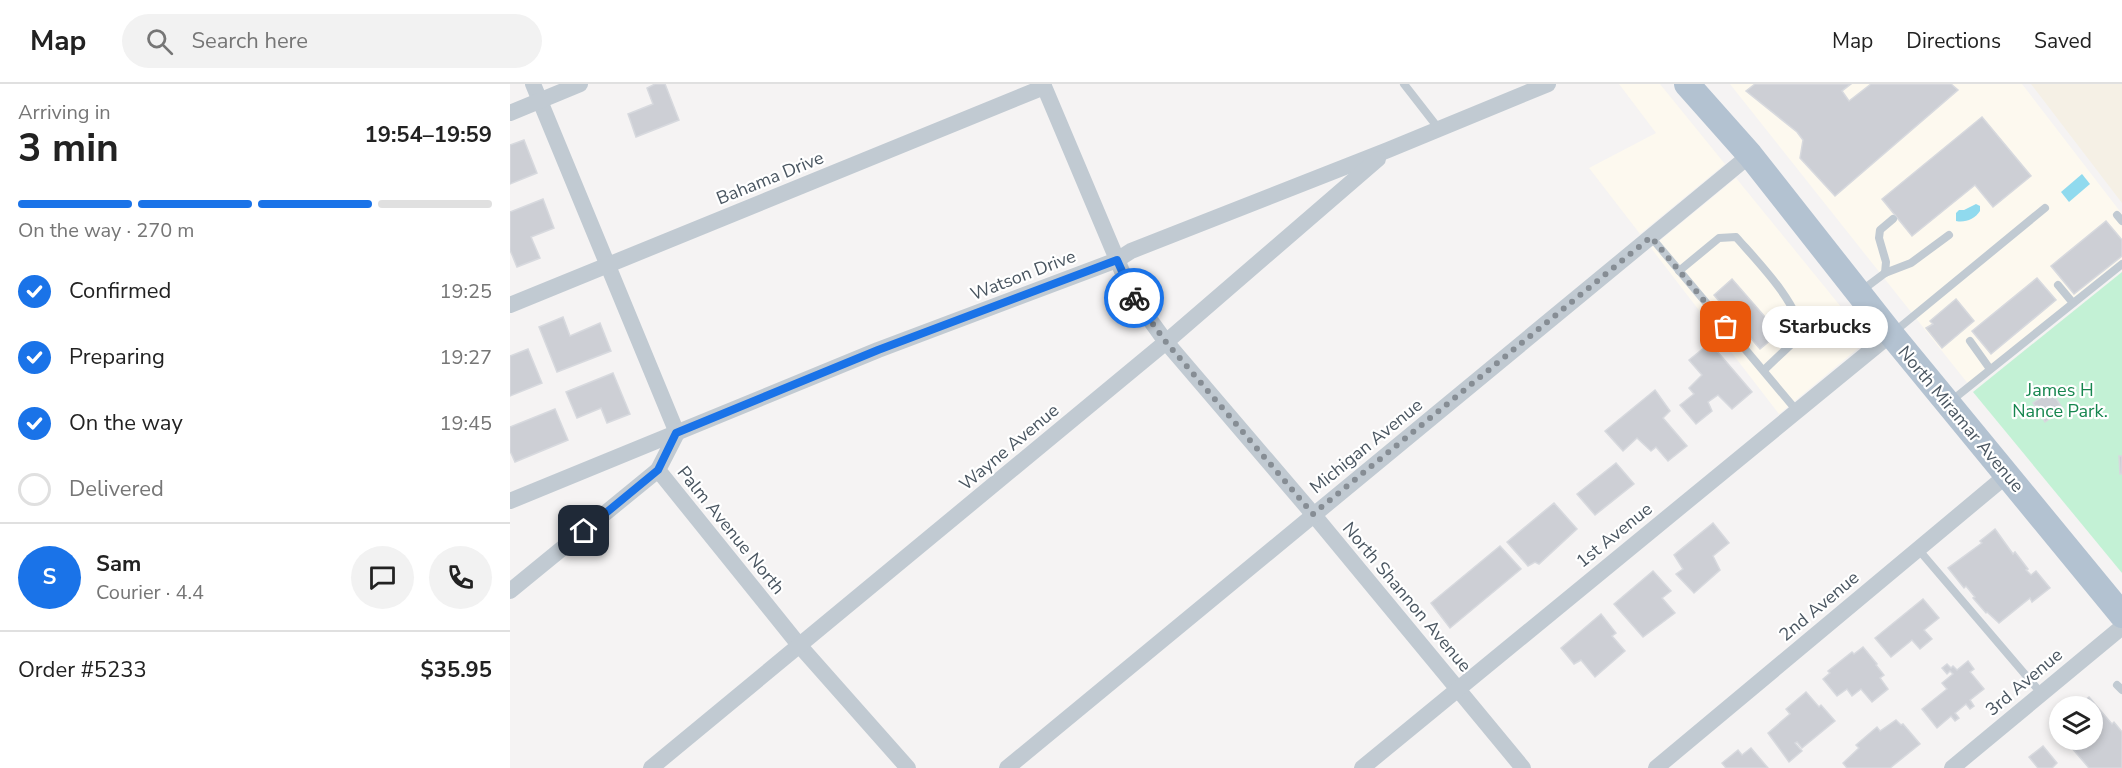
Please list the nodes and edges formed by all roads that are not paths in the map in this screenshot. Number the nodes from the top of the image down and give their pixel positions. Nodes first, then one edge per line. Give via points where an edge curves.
1 (533, 84) edge
2 (580, 84) edge
3 (1404, 84) edge
4 (1548, 84) edge
5 (1688, 84) edge
6 (1043, 86) edge
7 (540, 100) junction
8 (510, 113) edge
9 (1439, 129) junction
10 (1388, 150) junction
11 (1750, 155) junction
12 (2045, 208) dead end
13 (1893, 219) dead end
14 (1948, 235) dead end
15 (1651, 237) junction
16 (1117, 260) junction
17 (2122, 264) edge
18 (607, 266) junction
19 (1679, 271) junction
20 (1885, 273) junction
21 (2058, 285) dead end
22 (1858, 293) junction
23 (2073, 303) junction
24 (510, 305) edge
25 (1891, 334) junction
26 (1970, 341) dead end
27 (1166, 342) junction
28 (1990, 369) junction
29 (1764, 370) junction
30 (1948, 403) junction
31 (1797, 411) junction
32 (676, 433) junction
33 (658, 470) junction
34 (2007, 475) junction
35 (510, 501) edge
36 (1313, 514) junction
37 (1918, 549) junction
38 (510, 591) edge
39 (2122, 615) edge
40 (2122, 627) edge
41 (799, 645) junction
42 (1458, 688) junction
43 (2041, 693) junction
44 (651, 768) edge
45 (908, 768) edge
46 (1007, 768) edge
47 (1362, 768) edge
48 (1523, 768) edge
49 (1656, 768) edge
50 (1952, 768) edge

1 - 7 street
2 - 7 street
3 - 9 lane
4 - 9 street, Watson Drive
5 - 11 main road, North Miramar Avenue
6 - 16 street, North Shannon Avenue
6 - 18 street, Bahama Drive
7 - 8 street
7 - 18 street
9 - 10 street, Watson Drive
10 - 16 street, Watson Drive via 1131,251
10 - 27 street, Wayne Avenue
11 - 15 street, Michigan Avenue
11 - 22 main road, North Miramar Avenue
12 - 25 lane
13 - 20 lane via 1880,230
14 - 20 lane via 1911,263
15 - 19 lane
15 - 36 street, Michigan Avenue
16 - 27 street, North Shannon Avenue via 1132,295
16 - 32 street, Watson Drive via 878,350
17 - 23 lane
18 - 24 street, Bahama Drive
18 - 32 street
19 - 29 lane
19 - 29 lane via 1719,238 1736,237 1780,289 1801,324 1801,335
20 - 22 lane
21 - 23 lane
22 - 25 main road, North Miramar Avenue
23 - 28 lane
25 - 30 main road, North Miramar Avenue
25 - 31 street, 1st Avenue
26 - 28 lane
27 - 36 street, North Shannon Avenue
27 - 41 street, Wayne Avenue
28 - 30 lane
29 - 31 lane
30 - 34 main road, North Miramar Avenue
31 - 42 street, 1st Avenue
32 - 33 street, Palm Avenue North
32 - 35 street, Watson Drive
33 - 38 street
33 - 41 street, Palm Avenue North
34 - 37 street, 2nd Avenue
34 - 39 main road, North Miramar Avenue
36 - 42 street, North Shannon Avenue
36 - 46 street, Michigan Avenue
37 - 43 lane
37 - 49 street, 2nd Avenue
40 - 43 street, 3rd Avenue
41 - 44 street, Wayne Avenue
41 - 45 street, Palm Avenue North
42 - 47 street, 1st Avenue
42 - 48 street, North Shannon Avenue
43 - 50 street, 3rd Avenue

